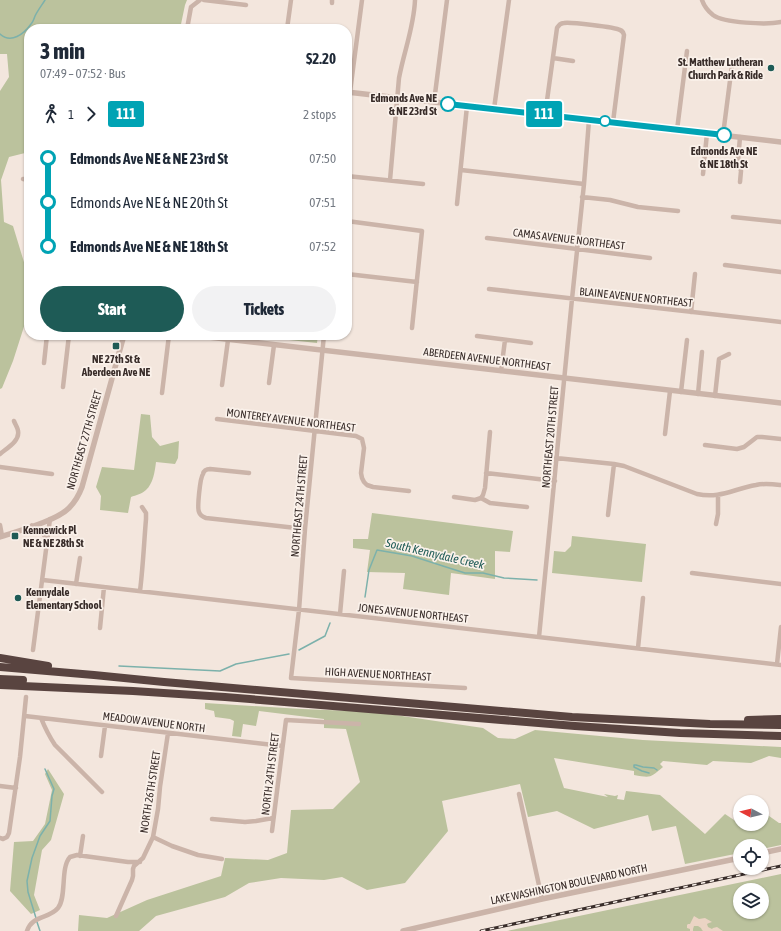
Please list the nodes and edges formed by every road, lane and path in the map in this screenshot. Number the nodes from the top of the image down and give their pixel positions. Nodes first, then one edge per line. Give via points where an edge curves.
1 (200, 0) edge
2 (204, 0) edge
3 (291, 0) edge
4 (362, 0) edge
5 (415, 0) edge
6 (447, 0) edge
7 (508, 0) edge
8 (702, 0) edge
9 (246, 5) dead end
10 (781, 22) edge
11 (188, 24) edge
12 (288, 24) edge
13 (687, 51) dead end
14 (553, 58) junction
15 (573, 61) dead end
16 (732, 65) dead end
17 (352, 66) edge
18 (352, 92) edge
19 (397, 98) junction
20 (434, 102) junction
21 (467, 106) junction
22 (494, 109) junction
23 (545, 114) junction
24 (589, 120) junction
25 (613, 122) junction
26 (677, 130) junction
27 (707, 133) junction
28 (724, 135) junction
29 (740, 137) junction
30 (781, 142) edge
31 (461, 170) junction
32 (703, 174) dead end
33 (352, 176) edge
34 (390, 180) junction
35 (740, 182) dead end
36 (423, 184) dead end
37 (584, 184) junction
38 (582, 197) junction
39 (457, 204) dead end
40 (678, 211) dead end
41 (733, 217) dead end
42 (352, 222) edge
43 (781, 222) edge
44 (487, 238) dead end
45 (576, 249) junction
46 (650, 258) dead end
47 (725, 265) dead end
48 (781, 272) edge
49 (694, 274) dead end
50 (352, 275) edge
51 (417, 282) junction
52 (489, 289) dead end
53 (572, 299) junction
54 (691, 312) junction
55 (781, 322) edge
56 (412, 328) dead end
57 (476, 336) dead end
58 (46, 340) edge
59 (68, 340) edge
60 (123, 340) edge
61 (168, 340) edge
62 (228, 340) joint
63 (324, 340) edge
64 (505, 340) junction
65 (687, 340) dead end
66 (531, 343) dead end
67 (274, 345) junction
68 (323, 350) junction
69 (702, 352) dead end
70 (729, 354) dead end
71 (44, 363) dead end
72 (501, 370) junction
73 (564, 378) junction
74 (269, 383) dead end
75 (222, 385) dead end
76 (63, 386) dead end
77 (670, 391) junction
78 (681, 392) junction
79 (162, 393) dead end
80 (698, 394) junction
81 (715, 396) junction
82 (781, 403) edge
83 (217, 419) dead end
84 (14, 421) dead end
85 (314, 431) junction
86 (490, 432) dead end
87 (665, 434) dead end
88 (781, 439) edge
89 (705, 445) dead end
90 (0, 454) edge
91 (556, 458) junction
92 (614, 464) junction
93 (0, 467) edge
94 (249, 473) dead end
95 (486, 473) junction
96 (52, 474) dead end
97 (555, 481) junction
98 (781, 485) edge
99 (409, 492) dead end
100 (718, 496) junction
101 (454, 497) dead end
102 (481, 498) junction
103 (142, 507) dead end
104 (527, 507) dead end
105 (608, 515) dead end
106 (50, 519) junction
107 (716, 524) dead end
108 (0, 525) edge
109 (32, 526) junction
110 (305, 529) junction
111 (1, 537) edge
112 (48, 539) junction
113 (80, 558) dead end
114 (344, 572) dead end
115 (692, 573) dead end
116 (43, 580) junction
117 (76, 584) junction
118 (781, 584) edge
119 (104, 587) junction
120 (140, 591) junction
121 (643, 598) dead end
122 (299, 610) junction
123 (340, 614) junction
124 (781, 627) edge
125 (100, 628) dead end
126 (540, 637) junction
127 (638, 648) junction
128 (33, 650) dead end
129 (0, 658) edge
130 (779, 665) edge
131 (0, 667) edge
132 (291, 678) joint
133 (0, 679) edge
134 (164, 682) junction
135 (0, 685) edge
136 (465, 688) dead end
137 (133, 690) junction
138 (26, 697) dead end
139 (25, 716) junction
140 (41, 718) junction
141 (781, 719) edge
142 (662, 722) junction
143 (359, 724) dead end
144 (781, 725) edge
145 (105, 726) junction
146 (168, 733) junction
147 (708, 734) junction
148 (781, 736) edge
149 (781, 741) edge
150 (282, 746) junction
151 (101, 756) dead end
152 (0, 786) edge
153 (16, 788) junction
154 (102, 792) dead end
155 (519, 794) dead end
156 (212, 818) dead end
157 (273, 818) junction
158 (272, 831) dead end
159 (83, 836) dead end
160 (153, 837) junction
161 (0, 838) edge
162 (781, 849) edge
163 (769, 852) edge
164 (80, 856) junction
165 (733, 859) edge
166 (222, 860) dead end
167 (140, 862) junction
168 (542, 900) junction
169 (116, 916) dead end
170 (27, 931) edge
171 (403, 931) edge

1 - 11 street via 191,7
2 - 9 street
3 - 12 street
4 - 17 street
5 - 19 street via 413,24 402,62
6 - 20 street
7 - 22 street
8 - 10 street via 708,11 724,20 766,24
13 - 26 street
14 - 15 street
14 - 23 street
14 - 25 street via 557,28 565,22 616,28 623,32
16 - 28 street
18 - 19 street
19 - 20 street
19 - 34 street
20 - 21 street
21 - 22 street
21 - 31 street
22 - 23 street
23 - 24 street
24 - 25 street
24 - 37 street, NORTHEAST 20TH STREET
25 - 26 street
26 - 27 street
27 - 28 street
27 - 32 street
28 - 29 street
29 - 30 street
29 - 35 street
31 - 37 street
31 - 39 street
33 - 34 street
34 - 36 street
37 - 38 street, NORTHEAST 20TH STREET
38 - 40 street
38 - 45 street, NORTHEAST 20TH STREET
41 - 43 street
42 - 51 street via 422,230
44 - 45 street, CAMAS AVENUE NORTHEAST
45 - 46 street, CAMAS AVENUE NORTHEAST
45 - 53 street, NORTHEAST 20TH STREET
47 - 48 street
49 - 54 street
50 - 51 street
51 - 56 street
52 - 53 street, BLAINE AVENUE NORTHEAST
53 - 54 street, BLAINE AVENUE NORTHEAST
53 - 73 street, NORTHEAST 20TH STREET
54 - 55 street, BLAINE AVENUE NORTHEAST
57 - 64 street
58 - 71 street
59 - 76 street
60 - 106 street, NORTHEAST 27TH STREET via 82,487 74,503 65,512
61 - 79 street
62 - 67 street, ABERDEEN AVENUE NORTHEAST
62 - 75 street
63 - 68 street, NORTHEAST 24TH STREET
64 - 66 street
64 - 72 street
65 - 78 street
67 - 68 street, ABERDEEN AVENUE NORTHEAST
67 - 74 street
68 - 72 street, ABERDEEN AVENUE NORTHEAST
68 - 85 street, NORTHEAST 24TH STREET
69 - 80 street
70 - 81 street via 719,359
72 - 73 street, ABERDEEN AVENUE NORTHEAST
73 - 77 street, ABERDEEN AVENUE NORTHEAST
73 - 91 street, NORTHEAST 20TH STREET
77 - 78 street, ABERDEEN AVENUE NORTHEAST
77 - 87 street
78 - 80 street, ABERDEEN AVENUE NORTHEAST
80 - 81 street, ABERDEEN AVENUE NORTHEAST
81 - 82 street, ABERDEEN AVENUE NORTHEAST
83 - 85 street, MONTEREY AVENUE NORTHEAST
84 - 90 street via 18,437
85 - 99 street, MONTEREY AVENUE NORTHEAST via 352,435 362,439 362,478 366,485
85 - 110 street, NORTHEAST 24TH STREET
86 - 95 street
88 - 89 street via 757,437 744,447 736,449
91 - 92 street
91 - 97 street, NORTHEAST 20TH STREET
92 - 100 street via 697,494
92 - 105 street
93 - 96 street
94 - 110 street via 210,469 205,471 198,506 200,515 206,518
95 - 97 street
95 - 102 street
97 - 126 street, NORTHEAST 20TH STREET
98 - 100 street via 757,485
100 - 107 street
101 - 102 street via 475,500
102 - 104 street via 490,503
103 - 120 street via 146,519
106 - 109 street
106 - 112 street
108 - 111 street
109 - 111 street
109 - 112 street
110 - 122 street, NORTHEAST 24TH STREET
112 - 116 street
113 - 117 street
114 - 123 street
115 - 118 street
116 - 117 street, JONES AVENUE NORTHEAST
116 - 128 street
117 - 119 street, JONES AVENUE NORTHEAST
119 - 120 street, JONES AVENUE NORTHEAST
119 - 125 street
120 - 122 street, JONES AVENUE NORTHEAST
121 - 127 street
122 - 123 street, JONES AVENUE NORTHEAST
122 - 132 street, NORTHEAST 24TH STREET
123 - 126 street, JONES AVENUE NORTHEAST
124 - 130 street
126 - 127 street, JONES AVENUE NORTHEAST
127 - 130 street, JONES AVENUE NORTHEAST
129 - 134 highway
131 - 134 highway
132 - 136 street, HIGH AVENUE NORTHEAST
133 - 137 highway
134 - 142 highway
135 - 137 highway
137 - 147 highway via 575,726
138 - 139 street
139 - 140 street, MEADOW AVENUE NORTH
139 - 153 street
140 - 145 street, MEADOW AVENUE NORTH
140 - 154 street via 55,745
141 - 142 highway
142 - 144 highway
143 - 150 street, NORTH 24TH STREET via 286,720
145 - 146 street, MEADOW AVENUE NORTH
145 - 151 street
146 - 150 street, MEADOW AVENUE NORTH
146 - 160 street, NORTH 26TH STREET
147 - 148 highway
147 - 149 highway
150 - 157 street, NORTH 24TH STREET
152 - 153 street
153 - 161 street via 9,833 7,838
155 - 168 street
156 - 157 street via 245,822
157 - 158 street, NORTH 24TH STREET
159 - 164 street
160 - 166 street via 198,855
160 - 167 street, NORTH 26TH STREET
162 - 163 street
164 - 167 street
164 - 170 street via 68,859 60,905 55,911 30,924
165 - 168 street, LAKE WASHINGTON BOULEVARD NORTH
167 - 169 street, NORTH 26TH STREET via 134,866 132,880
168 - 171 street, LAKE WASHINGTON BOULEVARD NORTH

